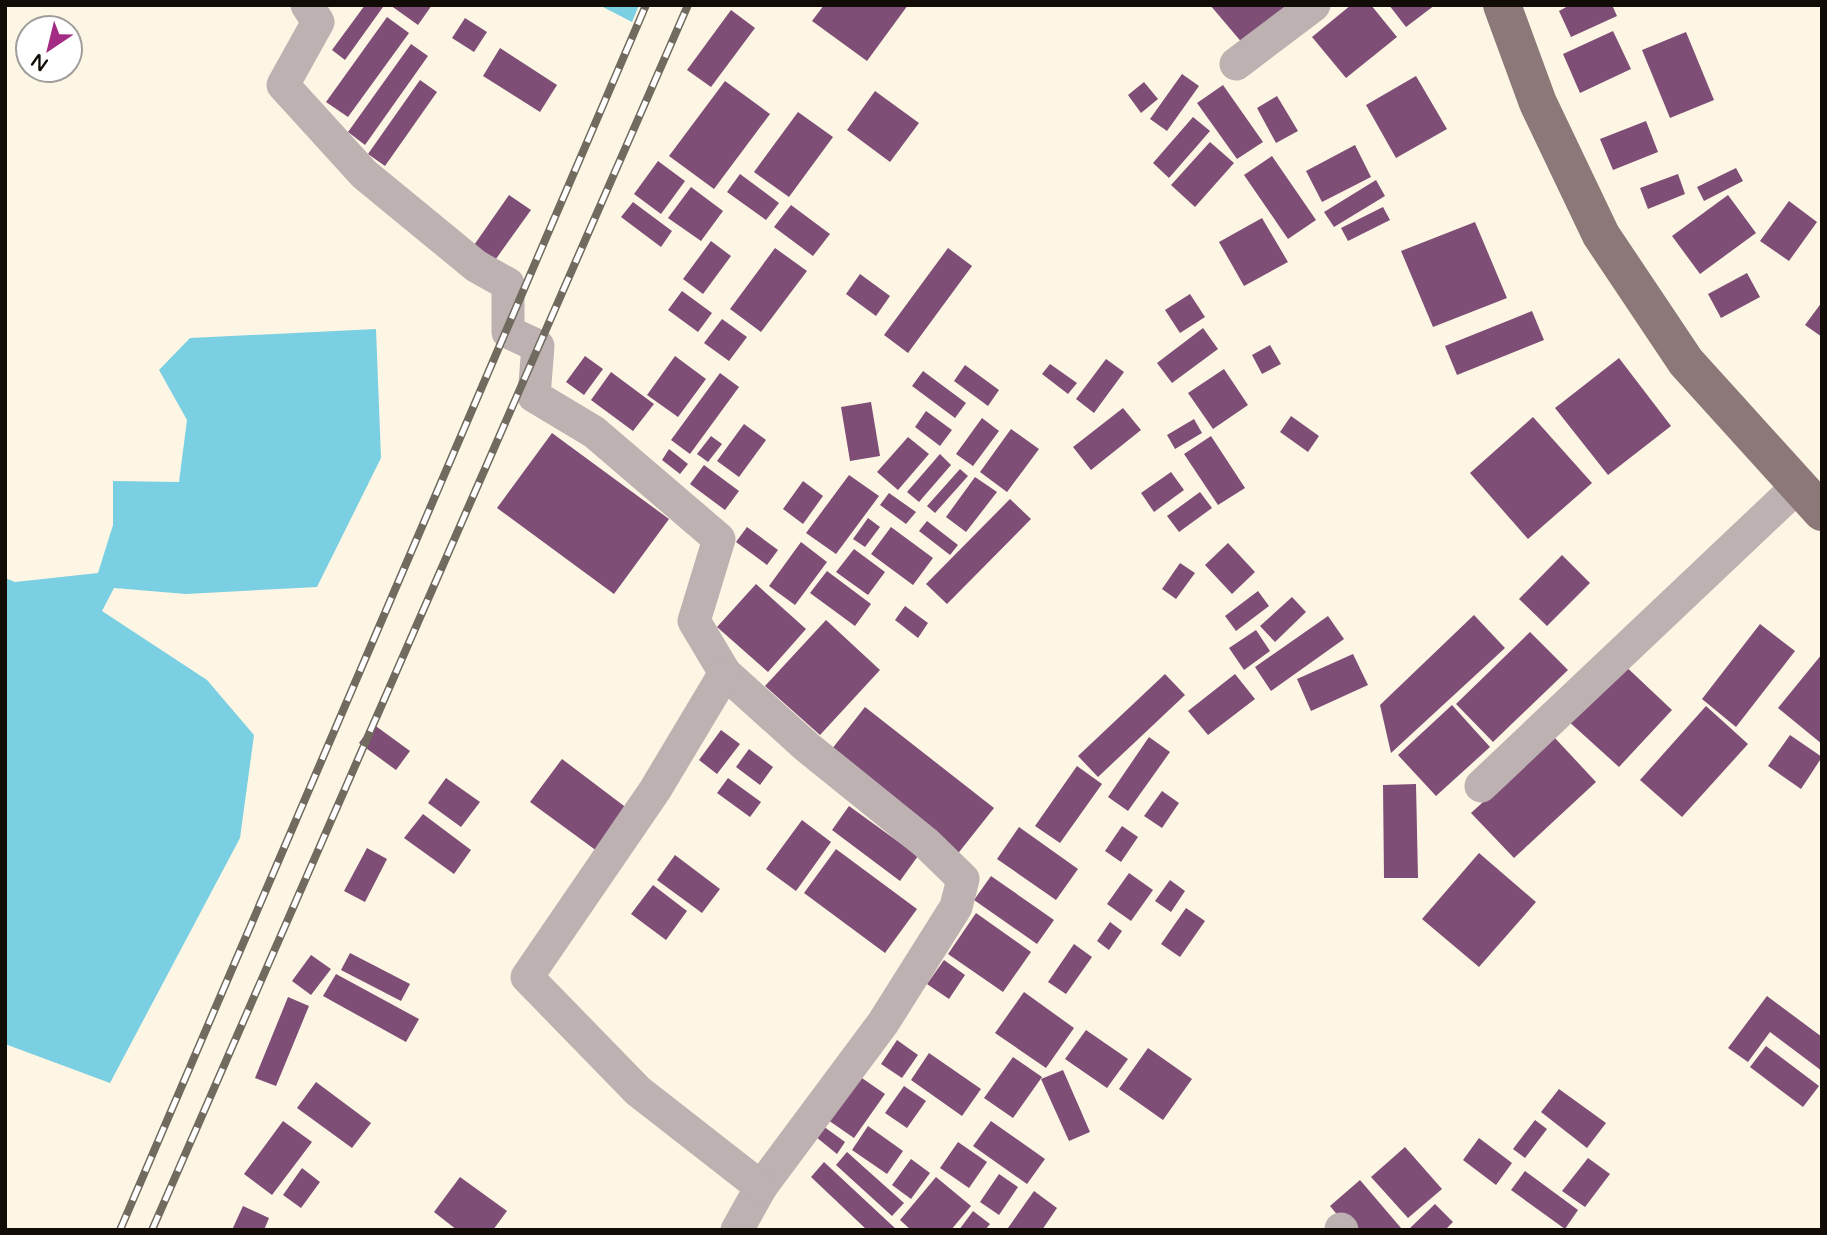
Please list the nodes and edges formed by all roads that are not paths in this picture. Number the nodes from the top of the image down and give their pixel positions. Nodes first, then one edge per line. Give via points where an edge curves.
1 (307, 5) edge
2 (1314, 5) edge
3 (1503, 5) edge
4 (1236, 64) dead end
5 (1810, 499) edge
6 (725, 673) junction
7 (1481, 786) dead end
8 (761, 1187) junction
9 (737, 1230) edge

1 - 6 street via 318,22 283,85 363,174 476,266 508,284 508,332 538,346 534,397 594,432 719,539 694,621
2 - 4 street
3 - 5 main road via 1538,103 1601,235 1686,362
5 - 7 street
6 - 8 street via 655,790 527,977 638,1091
6 - 8 street via 963,879 956,907 883,1023
8 - 9 street

